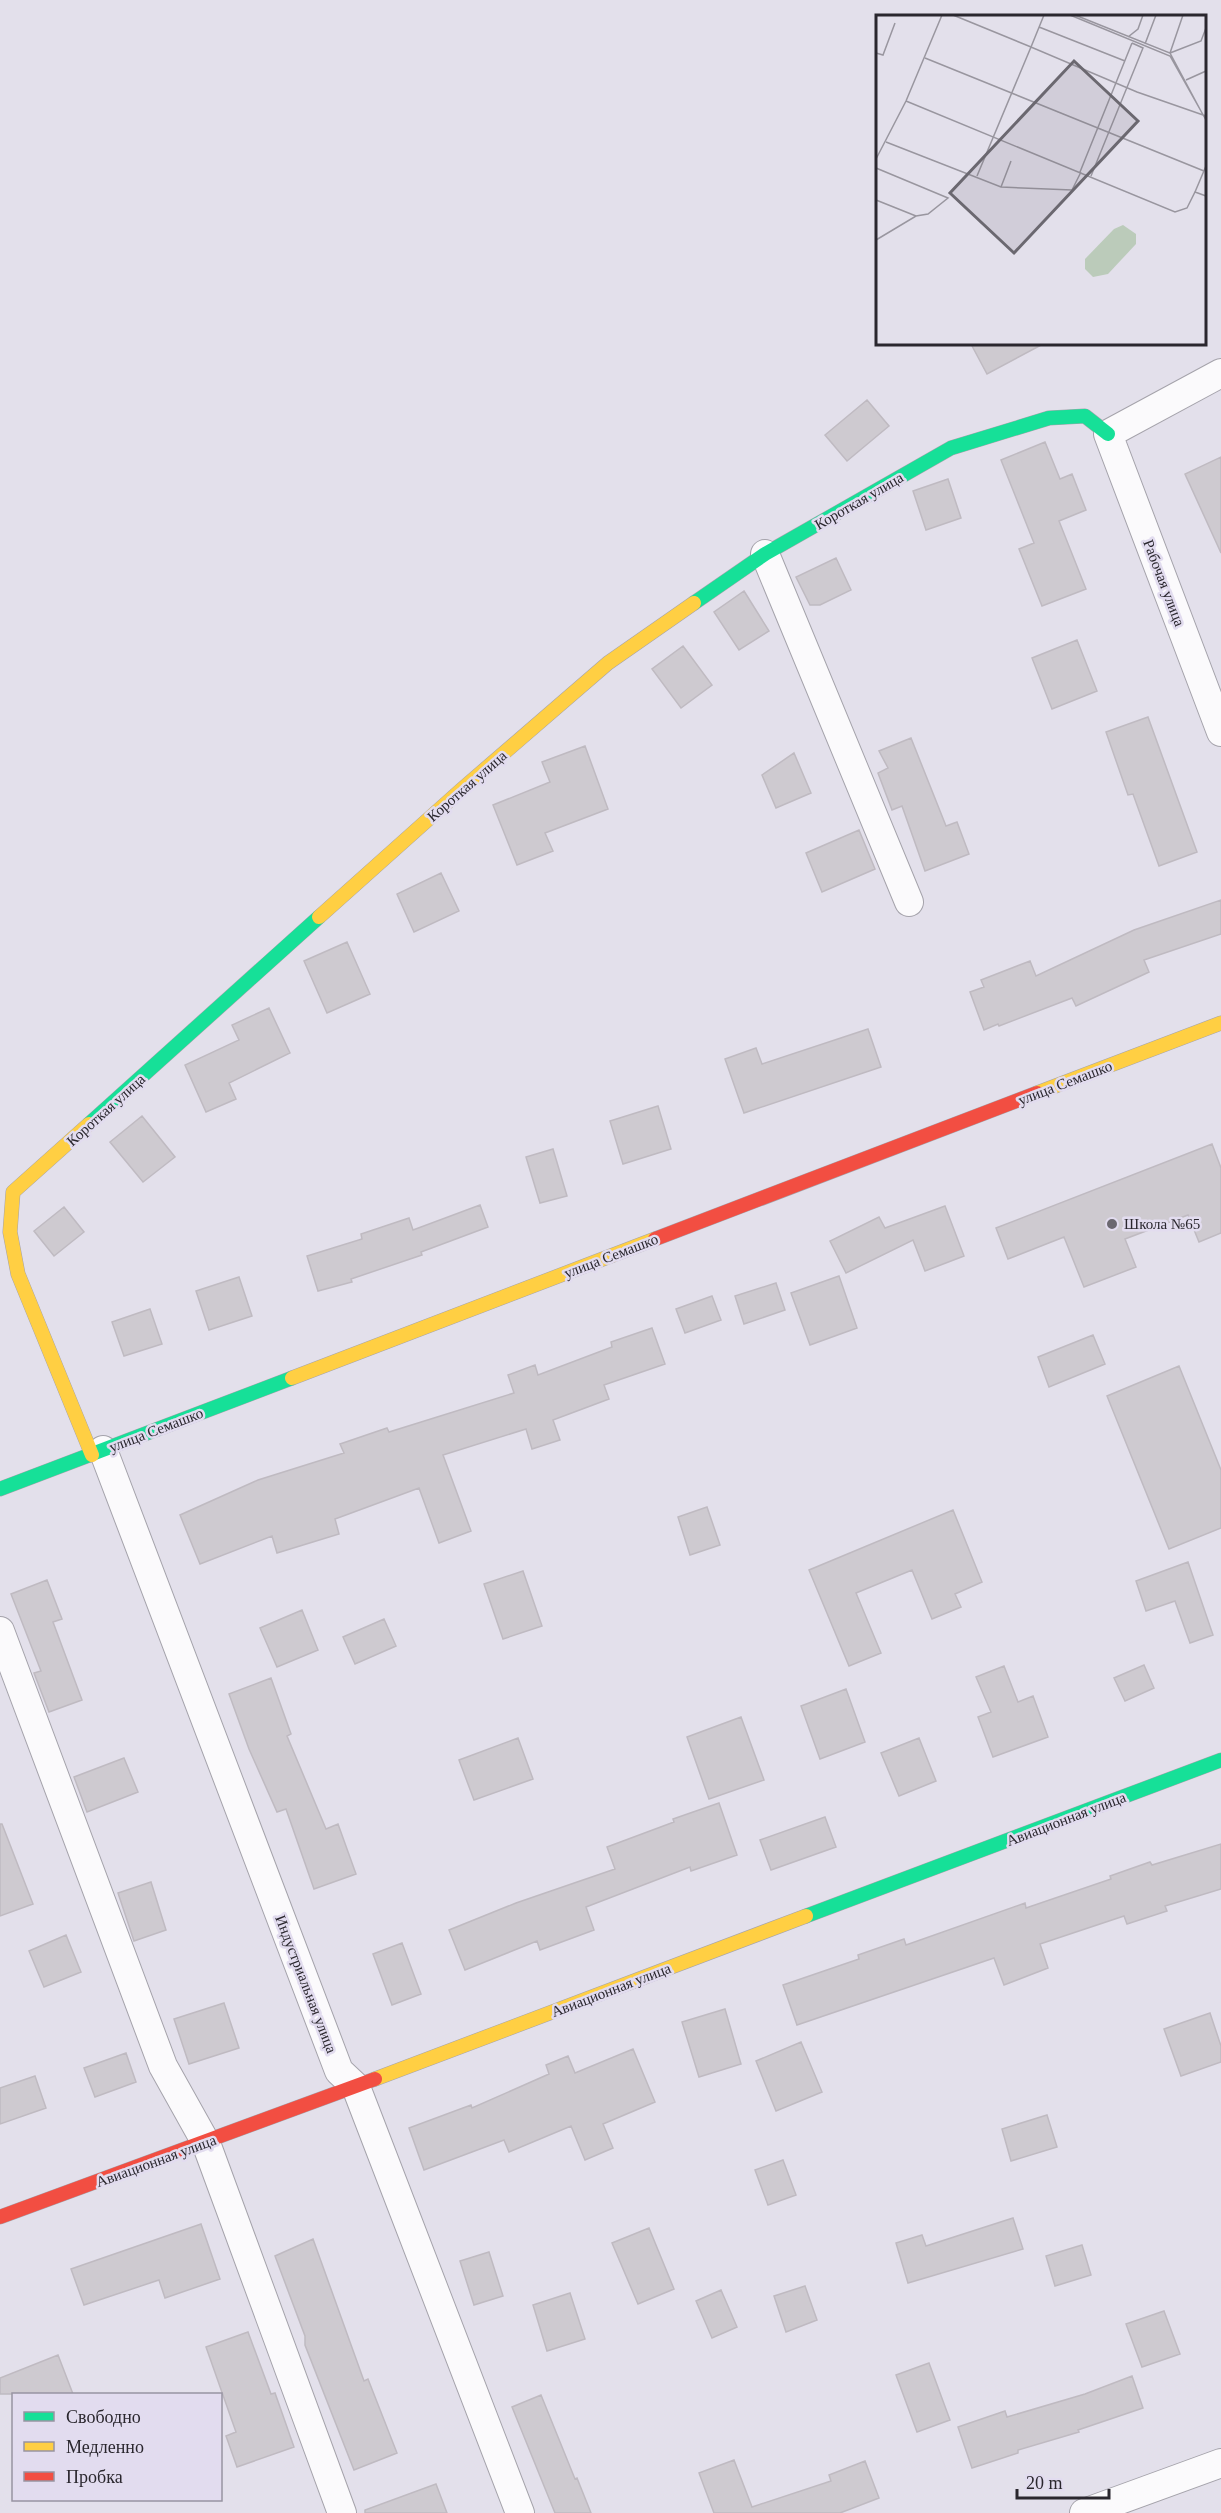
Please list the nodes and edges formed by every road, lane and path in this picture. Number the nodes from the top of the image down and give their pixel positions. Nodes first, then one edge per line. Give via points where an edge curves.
1 (1221, 374) edge
2 (1108, 434) junction
3 (765, 554) junction
4 (1221, 732) edge
5 (909, 902) dead end
6 (1221, 1023) edge
7 (98, 1453) junction
8 (0, 1489) edge
9 (0, 1631) edge
10 (1221, 1760) edge
11 (356, 2087) junction
12 (206, 2143) junction
13 (0, 2217) edge
14 (1221, 2463) edge
15 (342, 2513) edge
16 (519, 2513) edge
17 (1084, 2513) edge

1 - 2 street
2 - 3 street, Короткая улица via 1085,416 1049,418 951,448
2 - 4 street, Рабочая улица
3 - 5 street
3 - 7 street, Короткая улица via 608,663 13,1192 10,1232 18,1274
6 - 7 street, улица Семашко
7 - 8 street, улица Семашко
7 - 11 street, Индустриальная улица via 339,2071
9 - 12 street via 163,2066
10 - 11 street, Авиационная улица
11 - 12 street, Авиационная улица
11 - 16 street, Индустриальная улица
12 - 13 street, Авиационная улица
12 - 15 street
14 - 17 street

